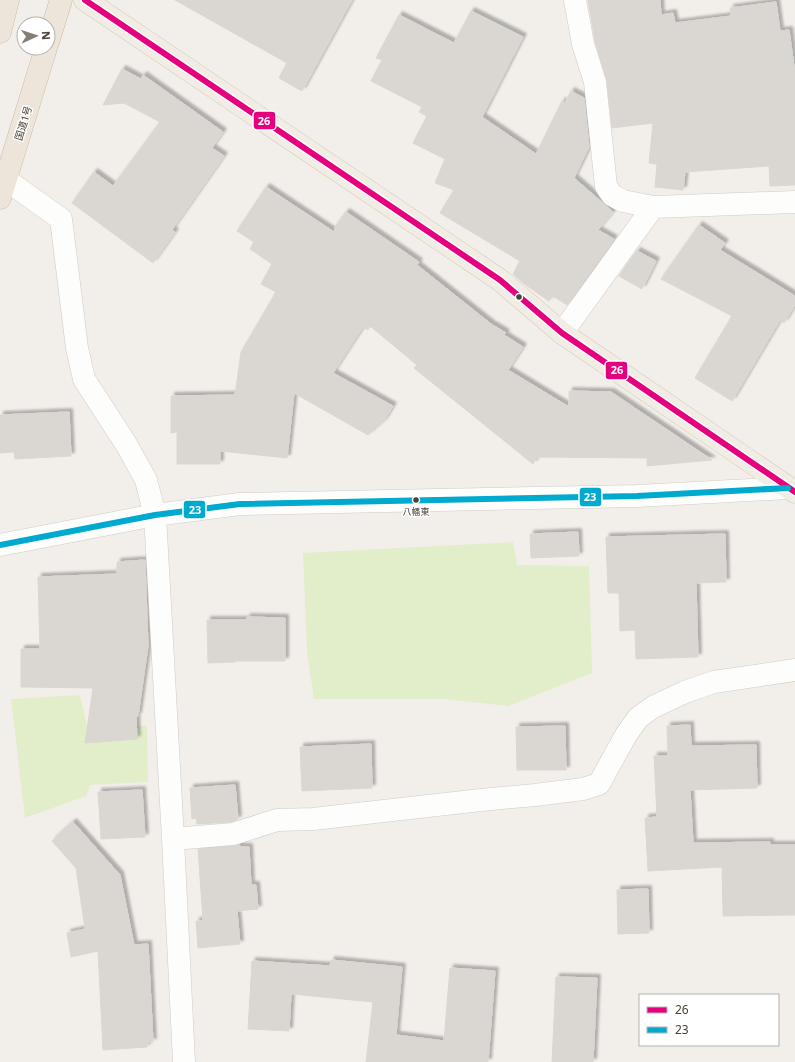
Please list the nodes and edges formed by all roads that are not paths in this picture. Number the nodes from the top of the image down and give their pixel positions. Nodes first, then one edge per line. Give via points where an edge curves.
1 (8, 0) edge
2 (61, 0) edge
3 (86, 0) edge
4 (575, 0) edge
5 (56, 16) edge
6 (0, 32) edge
7 (44, 56) edge
8 (3, 188) edge
9 (795, 202) edge
10 (653, 206) junction
11 (562, 333) junction
12 (792, 490) edge
13 (155, 515) junction
14 (0, 545) edge
15 (795, 670) edge
16 (173, 839) junction
17 (189, 1061) edge

1 - 6 highway
2 - 5 highway
3 - 11 main road via 500,280
4 - 10 street via 583,44 595,82 606,186 612,195 623,201
7 - 8 highway, 国道1号
8 - 13 street via 61,219 77,348 84,378 146,480
9 - 10 street
10 - 11 street
11 - 12 main road
12 - 13 street via 636,496 240,504
13 - 14 street
13 - 16 street
15 - 16 street via 714,682 653,707 638,718 626,735 599,784 583,789 276,820 233,834
16 - 17 street

